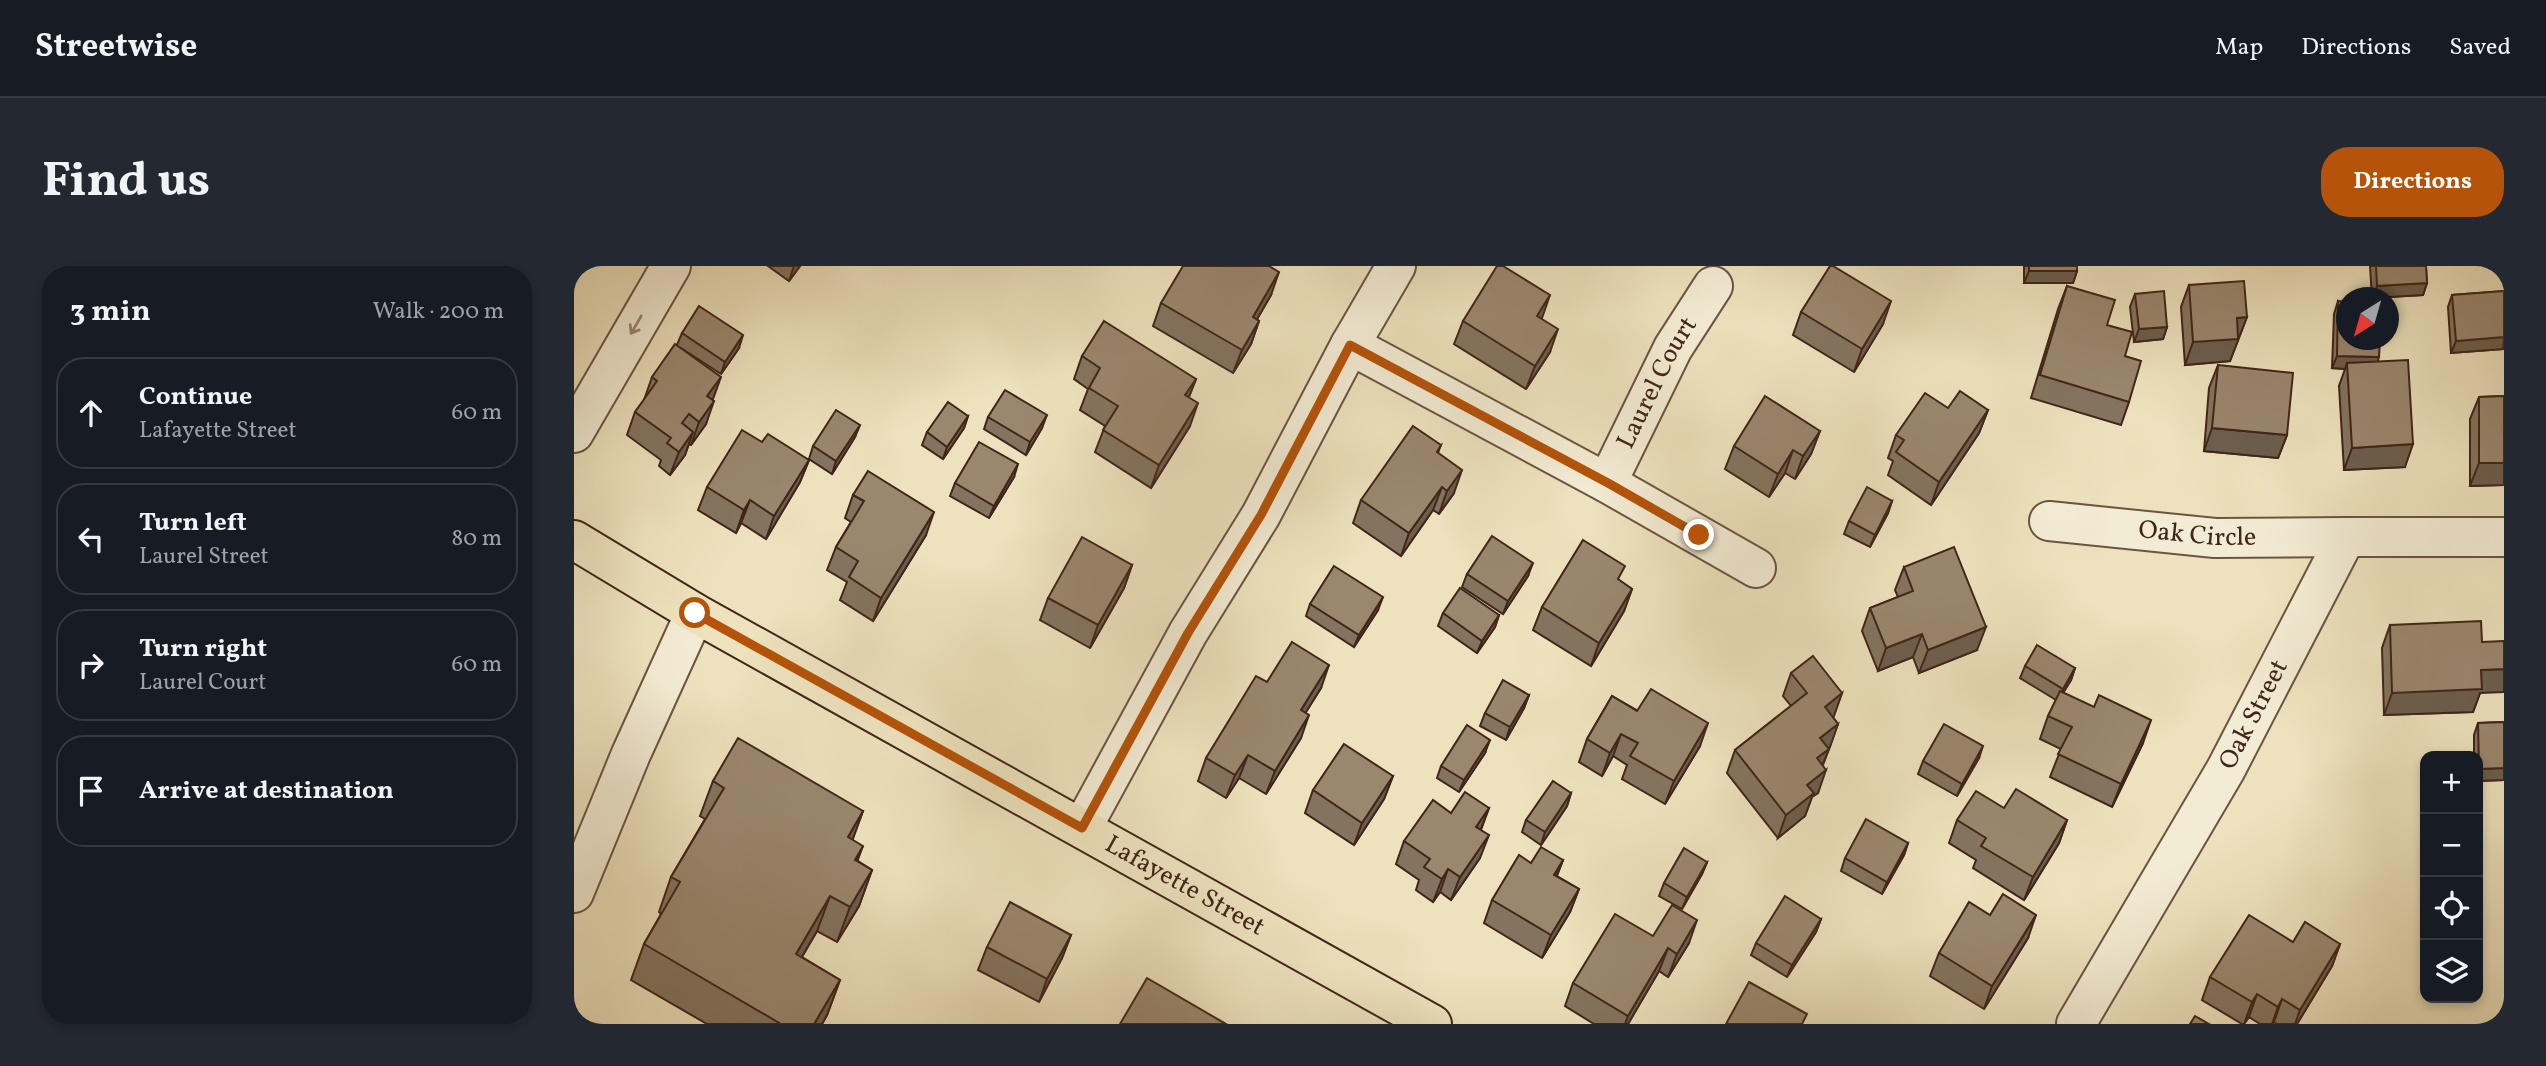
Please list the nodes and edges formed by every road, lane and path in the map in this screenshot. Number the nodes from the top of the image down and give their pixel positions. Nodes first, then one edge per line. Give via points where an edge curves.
1 (671, 266) edge
2 (1396, 266) edge
3 (1713, 286) dead end
4 (1350, 345) junction
5 (574, 433) edge
6 (1608, 483) junction
7 (2049, 521) dead end
8 (2346, 537) junction
9 (2504, 537) edge
10 (574, 540) edge
11 (1756, 568) dead end
12 (695, 613) junction
13 (1082, 828) junction
14 (574, 893) edge
15 (1432, 1024) edge
16 (2076, 1024) edge

1 -> 5 street
2 - 4 street
3 - 6 street, Laurel Court via 1674,348
4 - 6 street, Laurel Court
4 - 13 street via 1261,515 1188,633
6 - 11 street, Laurel Court
7 - 8 street, Oak Circle via 2215,538
8 - 9 street
8 - 16 street, Oak Street via 2226,769
10 - 12 main road, Lafayette Street
12 - 13 main road, Lafayette Street
12 - 14 street
13 - 15 main road, Lafayette Street

